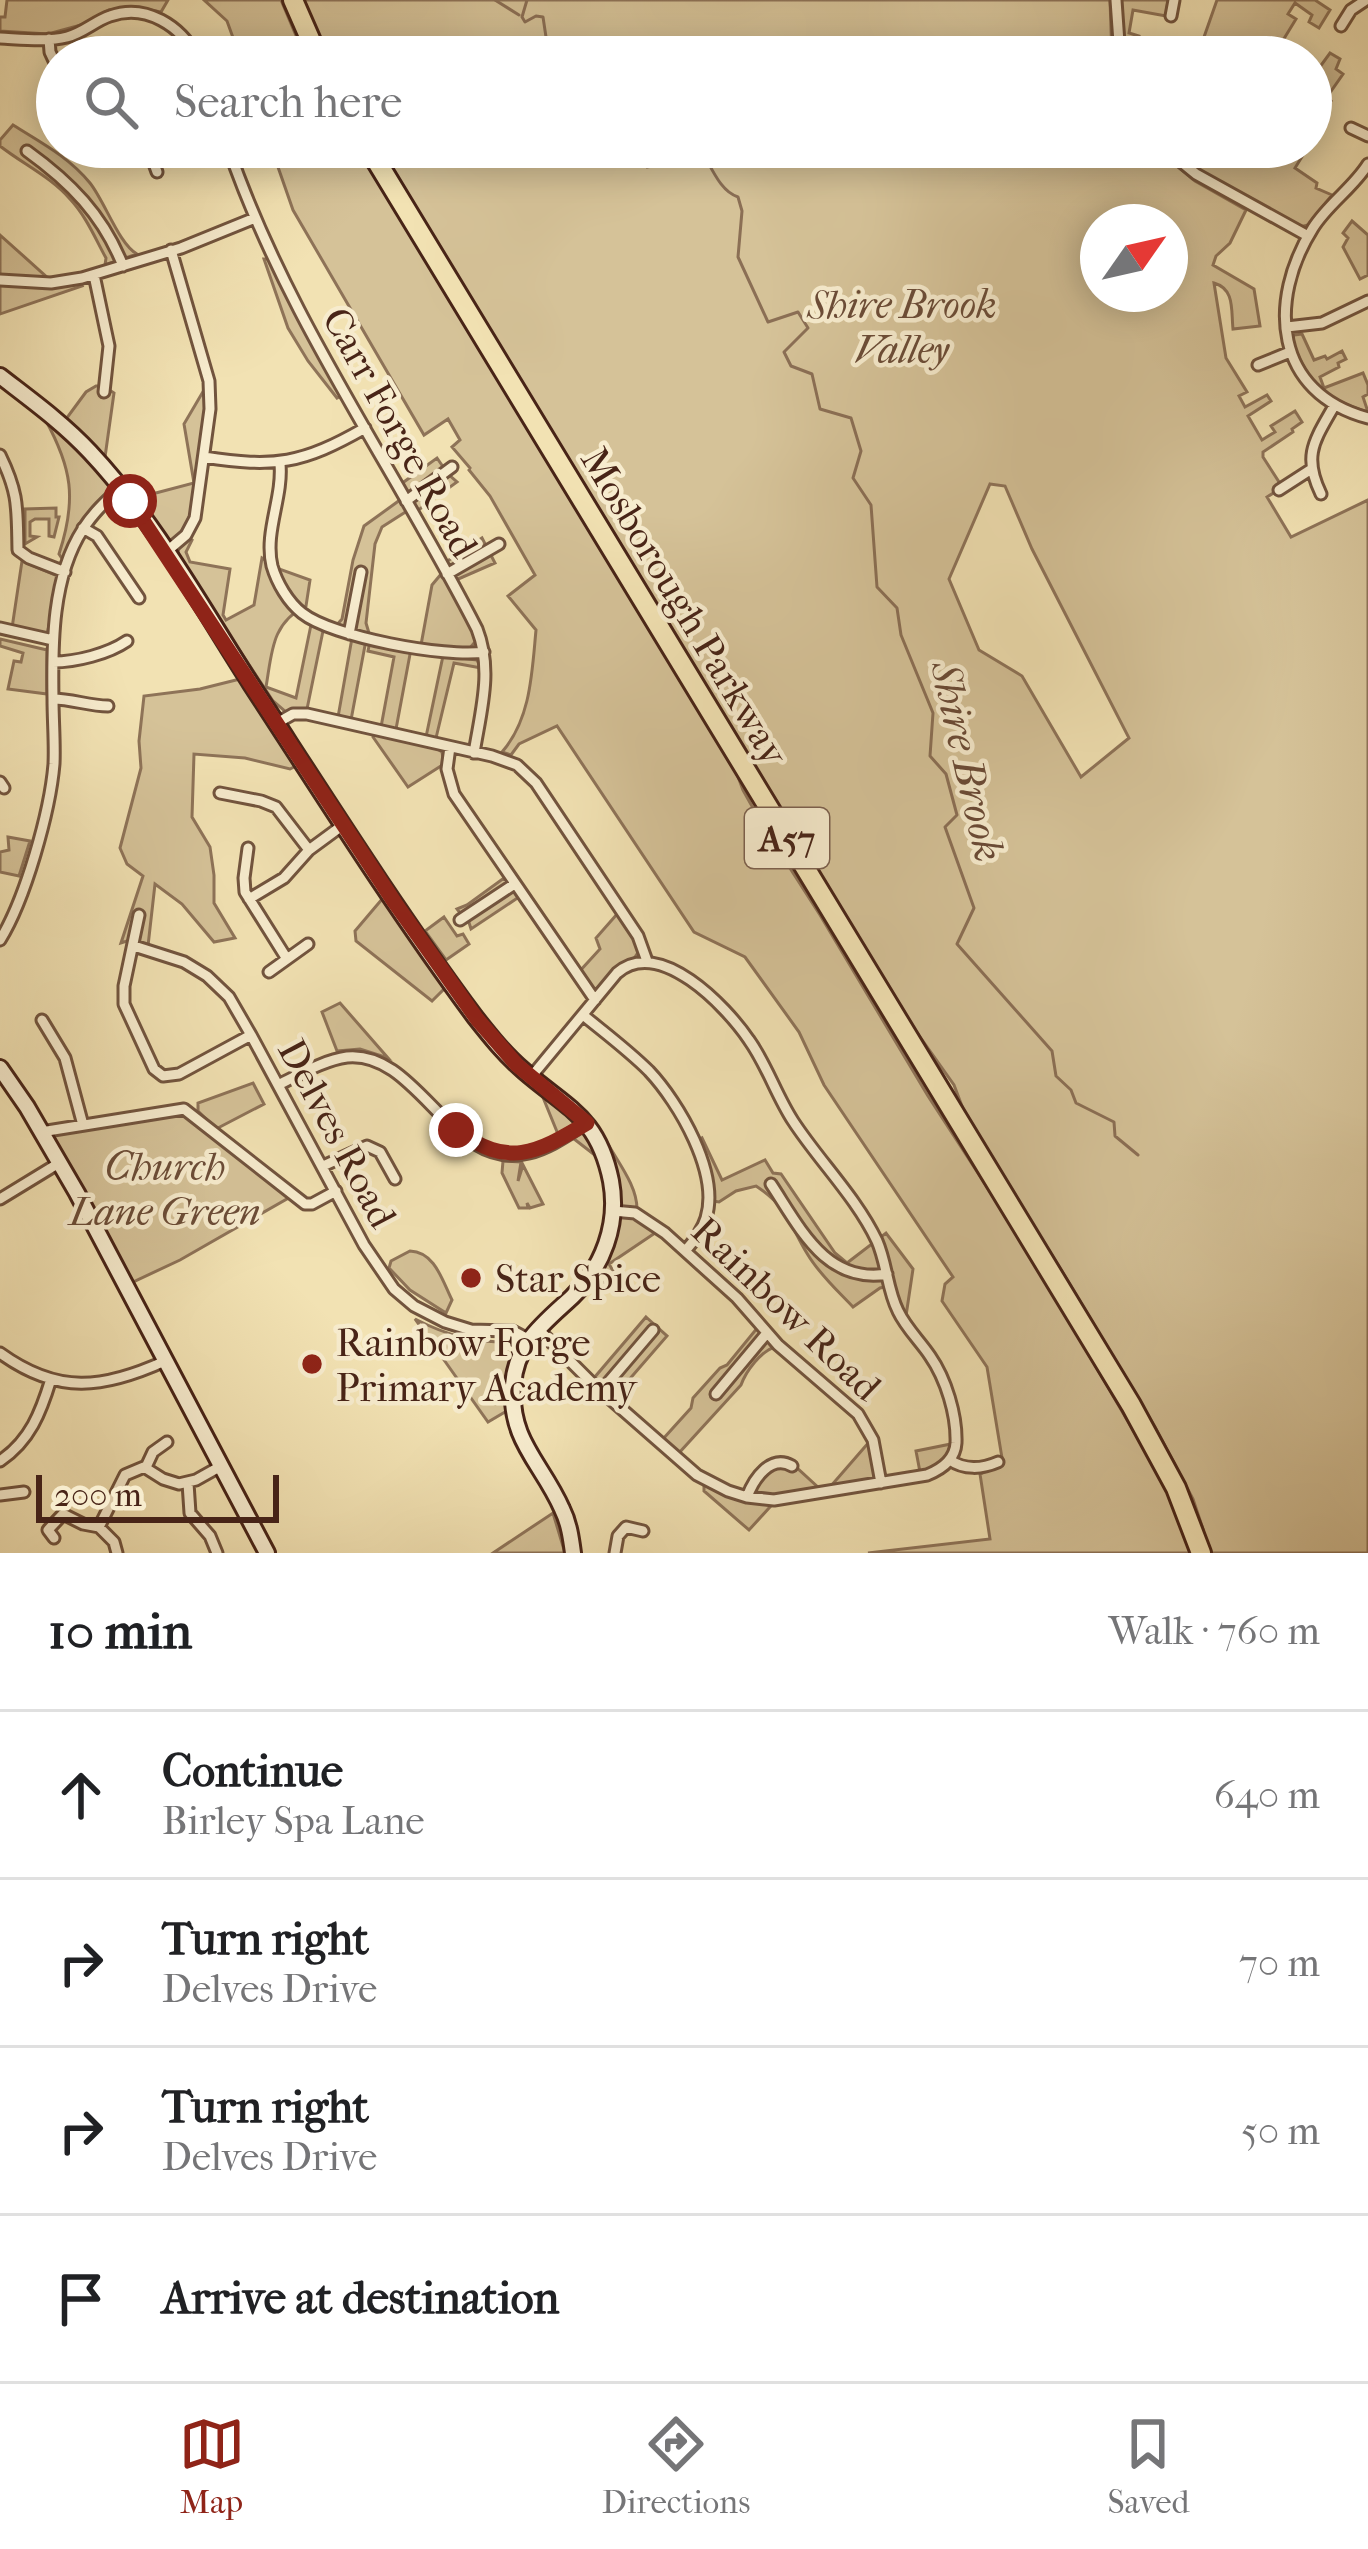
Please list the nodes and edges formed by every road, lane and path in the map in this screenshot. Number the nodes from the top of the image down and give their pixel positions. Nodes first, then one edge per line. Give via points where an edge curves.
1 (293, 0) edge
2 (1116, 0) edge
3 (1174, 0) edge
4 (1366, 1) edge
5 (1171, 16) dead end
6 (1340, 26) dead end
7 (72, 36) edge
8 (182, 36) edge
9 (309, 36) edge
10 (1119, 36) edge
11 (0, 38) edge
12 (36, 39) edge
13 (1351, 128) dead end
14 (1368, 136) edge
15 (27, 152) dead end
16 (36, 158) edge
17 (1368, 164) edge
18 (50, 168) edge
19 (156, 168) edge
20 (236, 168) edge
21 (381, 168) edge
22 (1189, 168) edge
23 (157, 172) dead end
24 (255, 218) junction
25 (1308, 236) junction
26 (171, 250) junction
27 (123, 266) junction
28 (94, 275) junction
29 (0, 280) edge
30 (1368, 301) edge
31 (1288, 327) junction
32 (1290, 352) junction
33 (1258, 365) dead end
34 (0, 376) edge
35 (104, 392) dead end
36 (1334, 406) junction
37 (1368, 418) edge
38 (365, 428) junction
39 (0, 455) edge
40 (204, 457) junction
41 (280, 464) junction
42 (452, 467) dead end
43 (1310, 470) junction
44 (120, 488) junction
45 (1316, 488) dead end
46 (1279, 490) dead end
47 (406, 501) junction
48 (83, 528) junction
49 (499, 544) dead end
50 (166, 552) junction
51 (65, 572) junction
52 (361, 572) dead end
53 (447, 574) junction
54 (139, 598) dead end
55 (0, 628) edge
56 (350, 634) junction
57 (53, 640) junction
58 (127, 641) dead end
59 (484, 652) junction
60 (53, 662) junction
61 (53, 699) junction
62 (108, 706) dead end
63 (277, 723) junction
64 (450, 747) junction
65 (474, 752) junction
66 (220, 793) dead end
67 (343, 825) junction
68 (248, 848) dead end
69 (309, 850) junction
70 (513, 885) junction
71 (249, 899) junction
72 (139, 916) dead end
73 (460, 920) dead end
74 (0, 940) edge
75 (308, 944) dead end
76 (134, 946) junction
77 (286, 959) junction
78 (647, 962) junction
79 (268, 972) dead end
80 (595, 1000) junction
81 (584, 1015) junction
82 (42, 1020) dead end
83 (251, 1034) junction
84 (0, 1068) edge
85 (531, 1077) junction
86 (278, 1085) junction
87 (587, 1123) junction
88 (83, 1124) junction
89 (41, 1132) junction
90 (58, 1162) junction
91 (323, 1166) junction
92 (395, 1179) dead end
93 (771, 1184) dead end
94 (336, 1192) junction
95 (0, 1199) edge
96 (613, 1211) junction
97 (686, 1250) junction
98 (886, 1274) junction
99 (653, 1330) dead end
100 (767, 1333) junction
101 (533, 1334) junction
102 (0, 1353) edge
103 (165, 1361) junction
104 (51, 1379) junction
105 (601, 1391) junction
106 (716, 1394) dead end
107 (167, 1442) dead end
108 (950, 1460) junction
109 (0, 1461) edge
110 (998, 1462) dead end
111 (221, 1466) junction
112 (792, 1466) dead end
113 (146, 1467) junction
114 (188, 1483) junction
115 (881, 1483) junction
116 (24, 1492) dead end
117 (1, 1497) edge
118 (747, 1497) junction
119 (99, 1527) junction
120 (643, 1531) dead end
121 (54, 1538) dead end
122 (1197, 1547) edge
123 (117, 1553) edge
124 (217, 1553) edge
125 (267, 1553) edge
126 (573, 1553) edge
127 (615, 1553) edge

1 - 9 highway
2 - 10 street
3 - 5 street
4 - 6 street
7 - 8 street via 110,16 141,13
11 - 12 street
13 - 14 street
15 - 16 street
17 - 25 street
18 - 27 street via 91,208
19 - 23 street
20 - 24 street, Carr Forge Road
21 - 122 highway, Mosborough Parkway / A57 via 1131,1405
22 - 25 street
24 - 26 street
24 - 38 street, Carr Forge Road
25 - 31 street via 1290,279
26 - 27 street
26 - 40 street via 209,381
27 - 28 street
28 - 29 street
28 - 35 street via 109,346
30 - 31 street via 1322,323
31 - 32 street
32 - 33 street
32 - 36 street
34 - 44 street via 63,425
36 - 37 street
36 - 43 street via 1316,436
38 - 41 street
38 - 47 street, Carr Forge Road
39 - 51 street via 19,509 19,550
40 - 41 street
40 - 50 street via 194,518
41 - 56 street via 274,573 302,613
42 - 47 street
43 - 45 street
43 - 46 street
44 - 48 street
44 - 50 street
47 - 53 street, Carr Forge Road
48 - 51 street
48 - 54 street
49 - 53 street
50 - 63 street
51 - 57 street
52 - 56 street
53 - 59 street, Carr Forge Road
55 - 57 street
56 - 59 street
57 - 60 street
58 - 60 street
59 - 65 street, Carr Forge Road
60 - 61 street
61 - 62 street
61 - 74 street via 49,796
63 - 64 street via 307,714
63 - 67 street
64 - 65 street
64 - 70 street via 454,794
65 - 78 street via 531,776 638,936
66 - 69 street via 276,807
67 - 69 street
67 - 85 street via 477,1019
68 - 71 street
69 - 71 street
70 - 73 street
70 - 80 street
71 - 77 street
72 - 76 street
75 - 77 street
76 - 83 street, Delves Road via 207,976
76 - 83 street via 124,1004 158,1073 179,1074
77 - 79 street
78 - 80 street via 622,968
78 - 98 street via 685,977 740,1028 867,1224
80 - 81 street
81 - 85 street
81 - 97 street via 658,1083 697,1147 709,1205
82 - 88 street via 65,1058
83 - 86 street, Delves Road
84 - 89 street
85 - 87 street
86 - 87 street via 342,1058 363,1058 396,1073 469,1139 516,1155
86 - 91 street, Delves Road
87 - 96 street via 607,1166
88 - 89 street
88 - 94 street via 184,1109 305,1204
89 - 90 street
90 - 95 street
90 - 103 street
91 - 92 street via 367,1146 380,1152
91 - 94 street, Delves Road
93 - 98 street via 837,1267
94 - 101 street, Delves Road via 376,1264 414,1306 471,1330
96 - 97 street, Rainbow Road via 646,1218
96 - 101 street via 595,1269
97 - 100 street, Rainbow Road
98 - 108 street via 900,1316 944,1381 955,1428
99 - 105 street
100 - 106 street
100 - 115 street, Rainbow Road via 864,1421
101 - 105 street
101 - 126 street via 514,1378 516,1424 563,1511
102 - 104 street
103 - 104 street via 102,1384
103 - 111 street
104 - 109 street via 29,1433
105 - 118 street via 697,1474
107 - 113 street
108 - 110 street via 965,1467
108 - 115 street via 927,1475
111 - 114 street
111 - 125 street
112 - 118 street via 772,1463
113 - 114 street
113 - 119 street via 120,1480
114 - 124 street via 192,1518
115 - 118 street
116 - 117 street
119 - 121 street via 61,1515 48,1530
119 - 123 street
120 - 127 street via 626,1527

